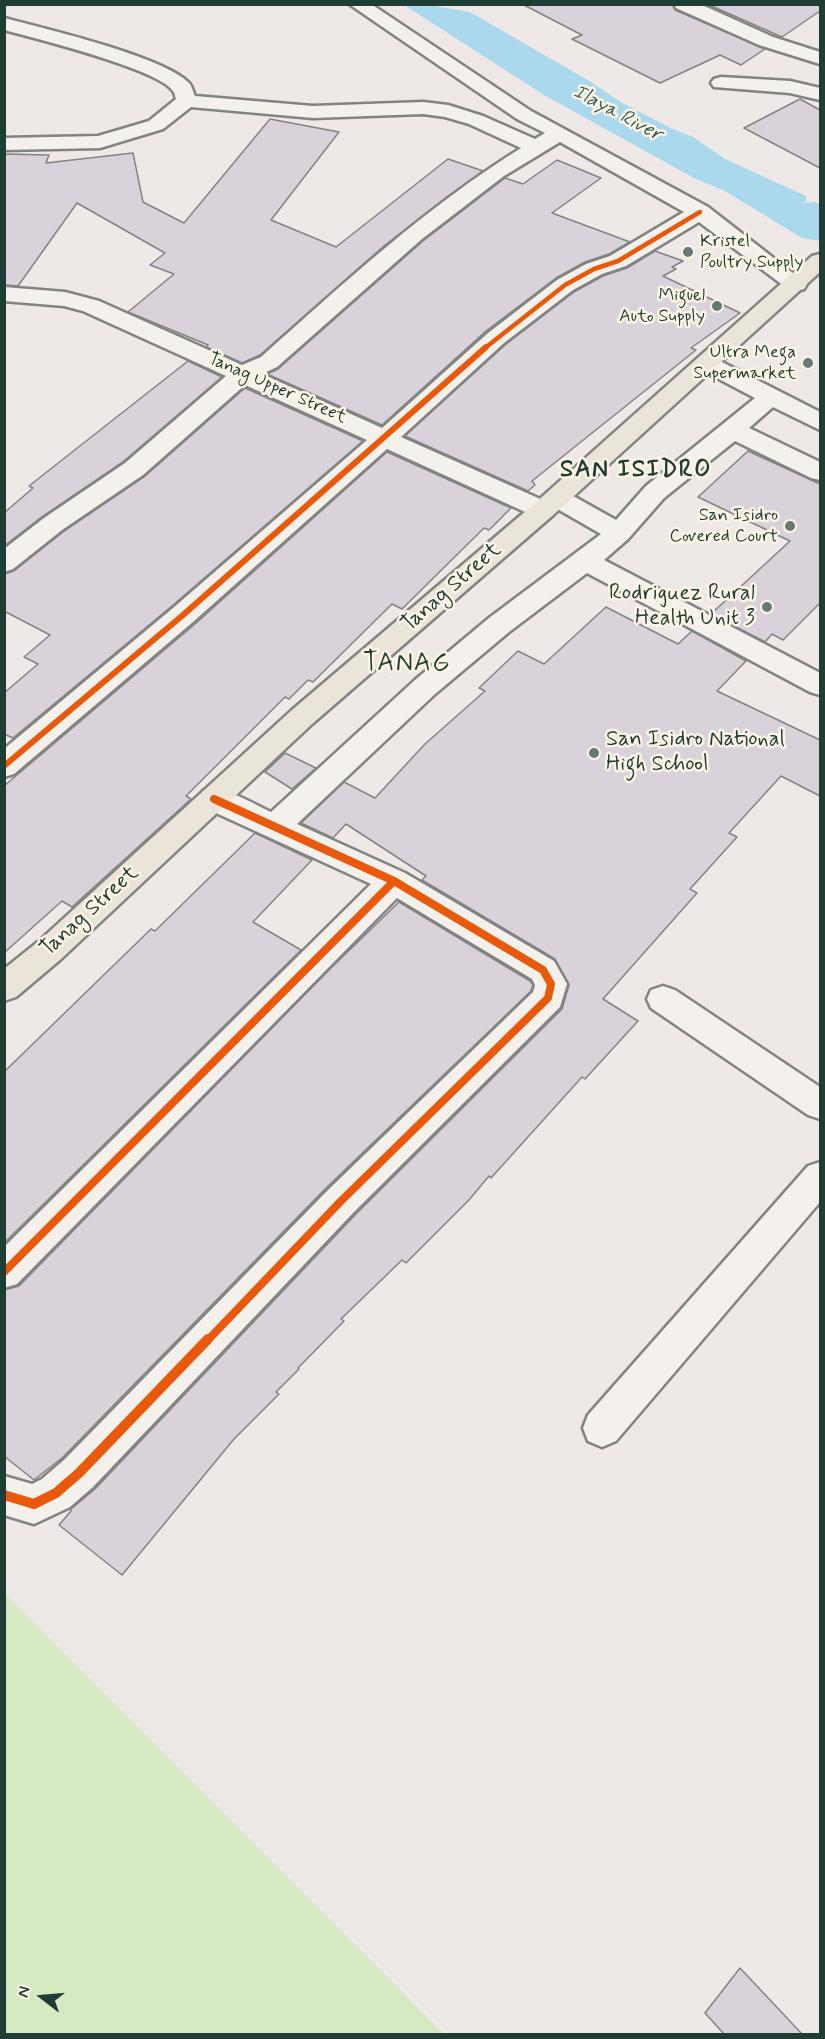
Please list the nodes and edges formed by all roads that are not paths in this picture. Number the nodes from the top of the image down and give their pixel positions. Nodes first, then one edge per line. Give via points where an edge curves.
1 (358, 4) edge
2 (689, 6) edge
3 (4, 24) edge
4 (817, 57) edge
5 (721, 82) dead end
6 (790, 87) junction
7 (820, 94) edge
8 (187, 101) junction
9 (560, 133) junction
10 (4, 144) edge
11 (535, 147) junction
12 (700, 212) junction
13 (817, 264) edge
14 (796, 284) junction
15 (4, 294) edge
16 (706, 363) junction
17 (243, 374) junction
18 (770, 397) junction
19 (820, 422) edge
20 (733, 430) junction
21 (385, 438) junction
22 (820, 472) edge
23 (550, 504) junction
24 (619, 533) junction
25 (585, 561) junction
26 (4, 563) edge
27 (820, 685) edge
28 (4, 766) edge
29 (214, 799) junction
30 (274, 827) junction
31 (394, 881) junction
32 (4, 988) edge
33 (663, 999) dead end
34 (820, 1106) edge
35 (820, 1176) edge
36 (4, 1272) edge
37 (602, 1428) dead end
38 (4, 1495) edge

1 - 9 street via 524,115
2 - 4 street via 766,41
3 - 8 street via 77,43 152,69 181,86
4 - 6 street
5 - 6 street
6 - 7 street
8 - 10 street via 156,125 100,142
8 - 11 street via 314,112 423,108 448,111
9 - 11 street
9 - 12 street
11 - 17 street via 414,234 268,362
12 - 14 street
12 - 21 street via 618,261 564,285 496,338
13 - 14 main road, Tanag Street
14 - 16 main road, Tanag Street
15 - 17 street, Tanag Upper Street via 65,299 91,306
16 - 18 street
16 - 23 main road, Tanag Street
17 - 21 street, Tanag Upper Street
17 - 26 street via 134,469
18 - 19 street
18 - 20 street
20 - 22 street
20 - 24 street via 655,492
21 - 23 street, Tanag Upper Street
21 - 28 street
23 - 24 street, Tanag Upper Street
23 - 29 main road, Tanag Street via 302,717
24 - 25 street
25 - 27 street
25 - 30 street via 425,687
29 - 30 street
29 - 32 main road, Tanag Street
30 - 31 street
31 - 36 street
31 - 38 street via 543,970 551,984 548,998 341,1201 79,1473 56,1493 34,1504
33 - 34 street
35 - 37 street

